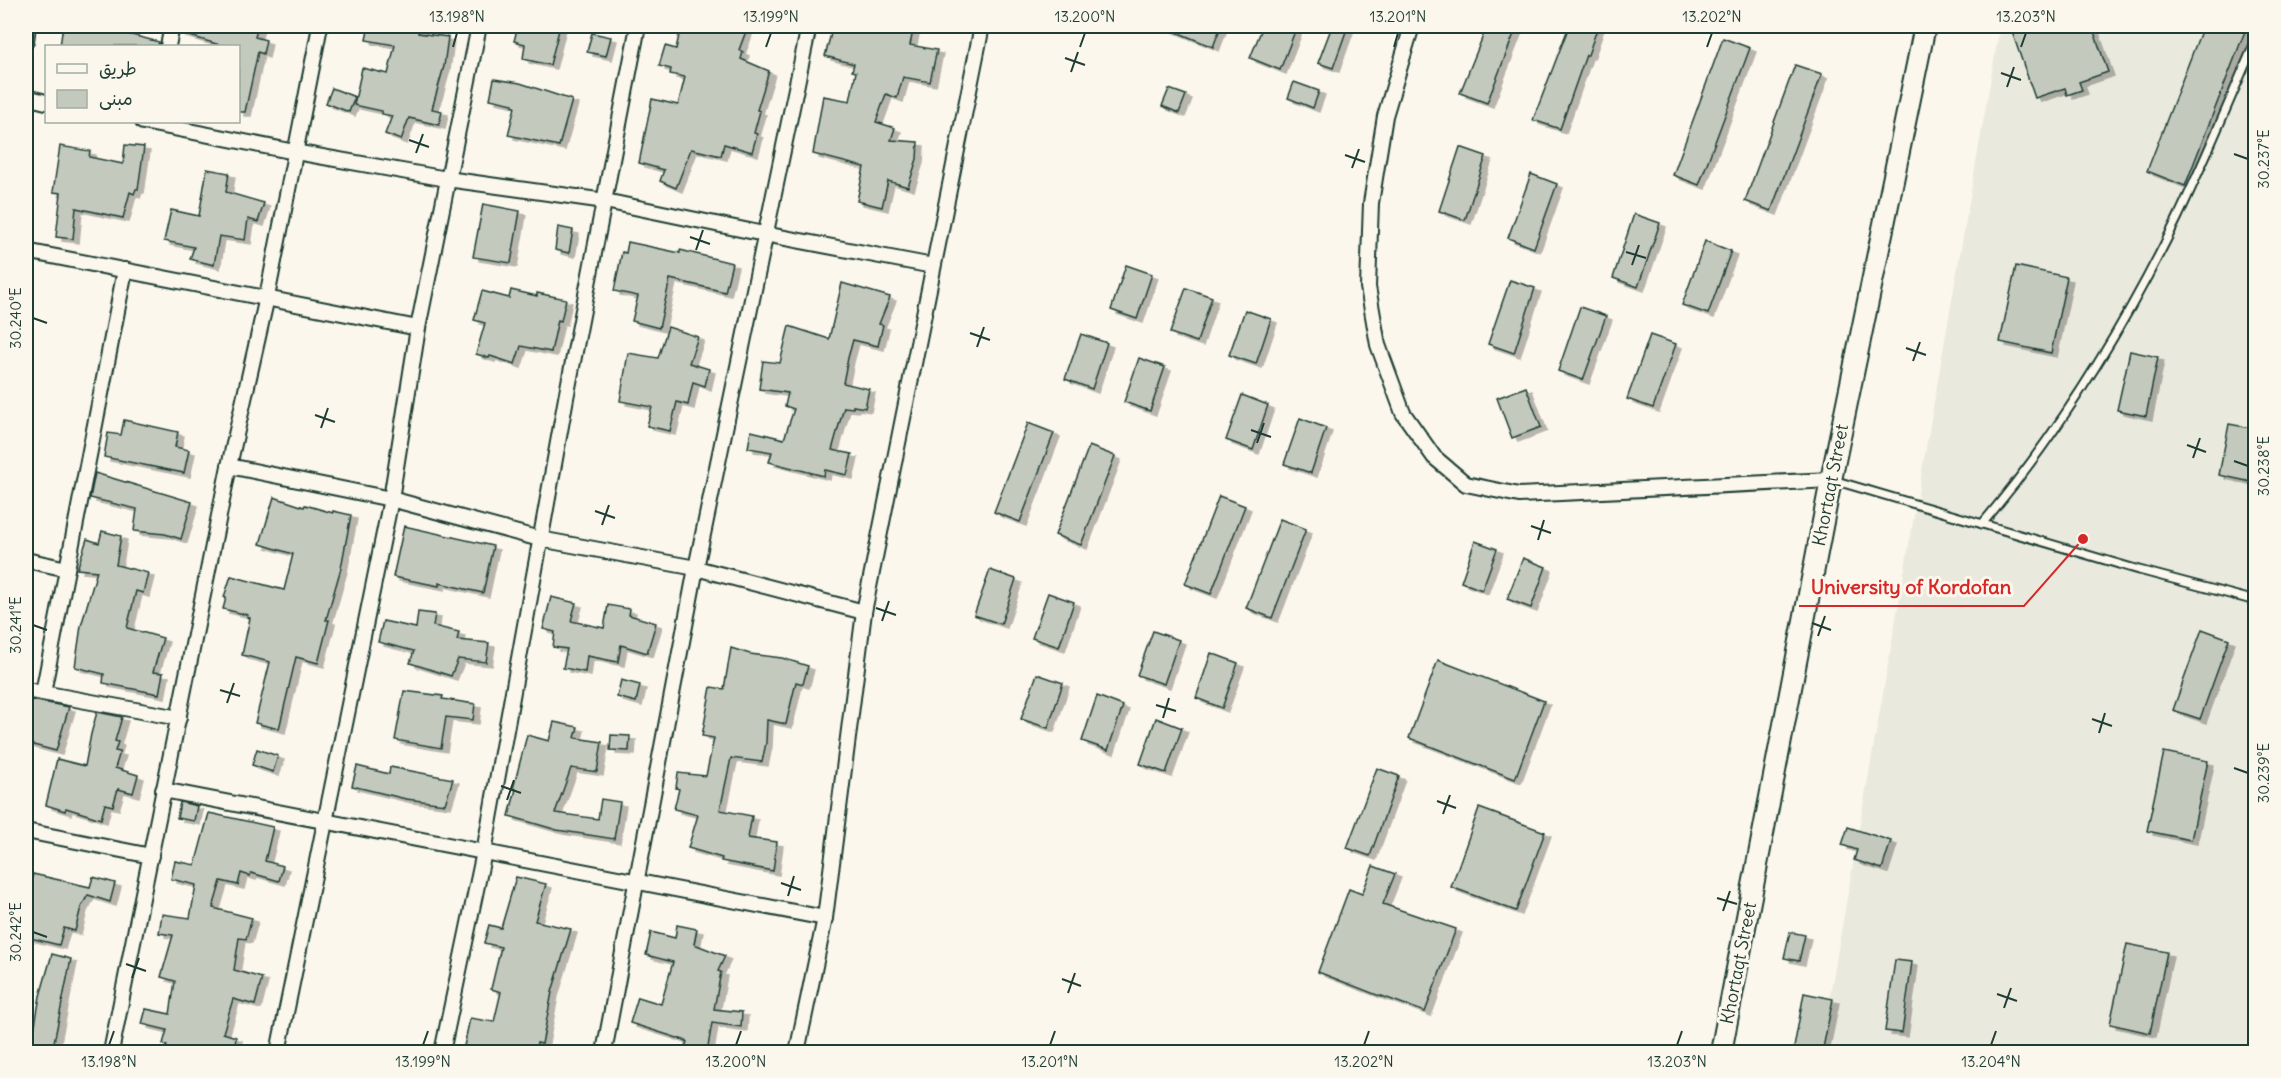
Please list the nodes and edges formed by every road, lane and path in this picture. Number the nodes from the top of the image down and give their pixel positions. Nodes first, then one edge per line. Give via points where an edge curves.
1 (28, 26) edge
2 (172, 26) edge
3 (320, 26) edge
4 (478, 26) edge
5 (638, 26) edge
6 (809, 26) edge
7 (982, 26) edge
8 (1412, 26) edge
9 (1925, 26) edge
10 (2256, 40) edge
11 (26, 41) edge
12 (168, 45) edge
13 (26, 98) edge
14 (45, 102) edge
15 (156, 123) edge
16 (295, 152) junction
17 (447, 179) junction
18 (605, 201) junction
19 (764, 234) junction
20 (26, 250) edge
21 (933, 266) junction
22 (125, 270) junction
23 (267, 297) junction
24 (418, 328) junction
25 (229, 466) junction
26 (1831, 480) junction
27 (391, 499) junction
28 (1982, 524) junction
29 (540, 539) junction
30 (26, 560) edge
31 (696, 568) junction
32 (67, 569) junction
33 (2256, 601) edge
34 (864, 612) junction
35 (26, 690) edge
36 (43, 693) junction
37 (179, 718) junction
38 (163, 790) junction
39 (326, 821) junction
40 (26, 831) edge
41 (484, 852) junction
42 (151, 856) junction
43 (636, 880) junction
44 (825, 918) junction
45 (111, 1053) edge
46 (278, 1053) edge
47 (442, 1053) edge
48 (604, 1053) edge
49 (796, 1053) edge
50 (1721, 1053) edge

1 - 11 street
2 - 12 street
3 - 16 street
4 - 17 street
5 - 18 street
6 - 19 street
7 - 21 street
8 - 26 street via 1385,116 1371,202 1368,287 1378,345 1403,413 1434,457 1466,484 1519,495
9 - 26 street, Khortaqt Street
10 - 28 lane via 2177,219 2097,364 2045,445
13 - 14 street
15 - 16 street
16 - 17 street
16 - 23 street
17 - 18 street
17 - 24 street
18 - 19 street
18 - 29 street
19 - 21 street
19 - 31 street
20 - 22 street
21 - 34 street
22 - 23 street
22 - 32 street
23 - 24 street
23 - 25 street
24 - 27 street
25 - 27 street
25 - 37 street
26 - 28 lane
26 - 50 street, Khortaqt Street
27 - 29 street
27 - 39 street
28 - 33 lane
29 - 31 street
29 - 41 street
30 - 32 street
31 - 34 street
31 - 43 street
32 - 36 street
34 - 44 street
35 - 36 street
36 - 37 street
37 - 38 street
38 - 39 street
38 - 42 street
39 - 41 street
39 - 46 street
40 - 42 street
41 - 43 street
41 - 47 street
42 - 45 street
43 - 44 street
43 - 48 street
44 - 49 street

